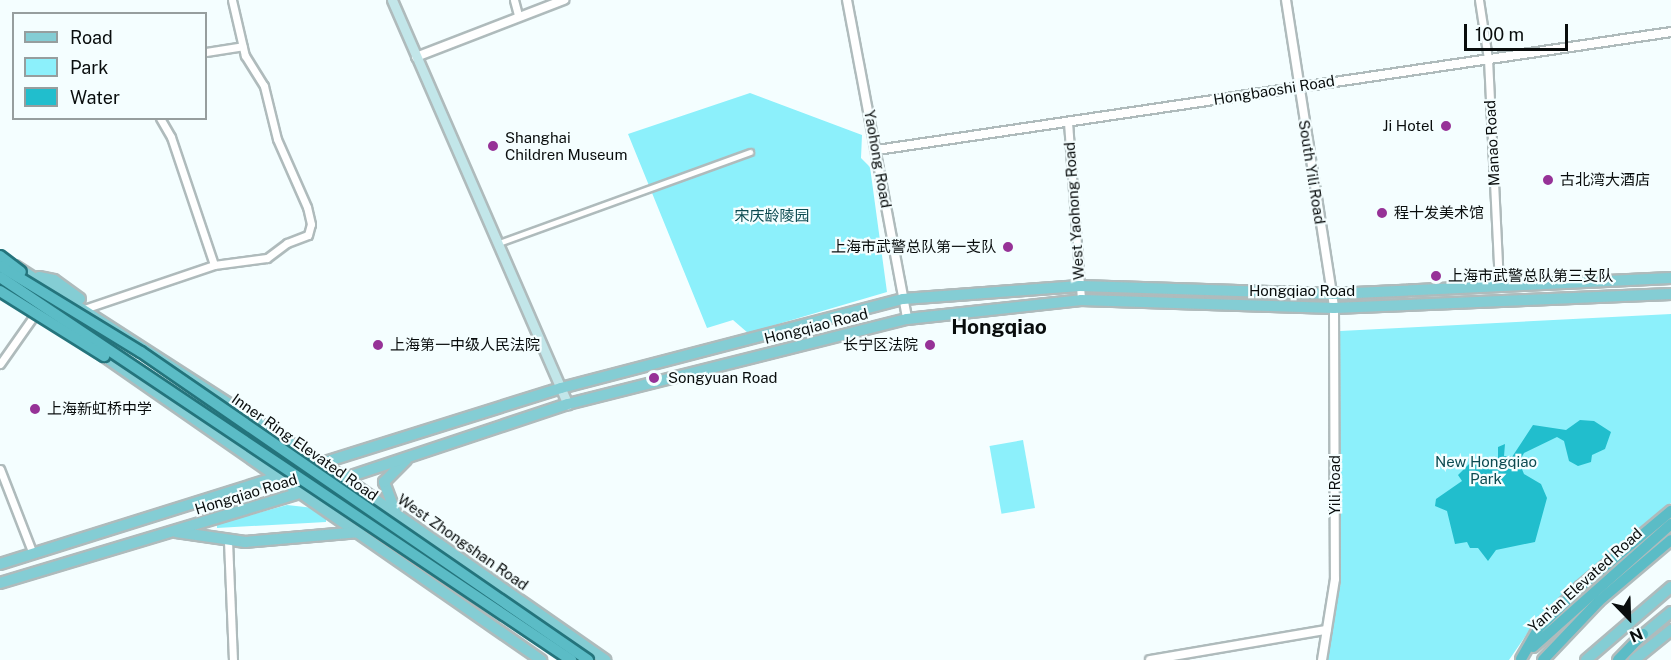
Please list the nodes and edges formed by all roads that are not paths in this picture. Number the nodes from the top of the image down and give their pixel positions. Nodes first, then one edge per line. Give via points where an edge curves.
1 (232, 0) edge
2 (392, 0) edge
3 (514, 0) edge
4 (564, 0) edge
5 (847, 0) edge
6 (1286, 0) edge
7 (1479, 0) edge
8 (518, 15) junction
9 (1671, 32) edge
10 (243, 46) junction
11 (207, 52) edge
12 (416, 57) junction
13 (1488, 58) junction
14 (1298, 87) junction
15 (161, 120) edge
16 (1068, 122) junction
17 (877, 150) junction
18 (750, 152) dead end
19 (498, 243) junction
20 (0, 256) edge
21 (214, 265) junction
22 (0, 266) edge
23 (0, 277) edge
24 (1671, 279) edge
25 (0, 286) edge
26 (1080, 286) junction
27 (1499, 286) junction
28 (0, 291) edge
29 (1333, 294) junction
30 (1671, 294) edge
31 (54, 299) junction
32 (903, 299) junction
33 (1081, 300) junction
34 (87, 307) junction
35 (1334, 308) junction
36 (38, 310) junction
37 (907, 319) junction
38 (0, 364) edge
39 (142, 374) junction
40 (561, 388) junction
41 (568, 404) junction
42 (412, 455) junction
43 (255, 462) junction
44 (322, 463) junction
45 (0, 469) edge
46 (343, 477) junction
47 (278, 478) junction
48 (256, 485) junction
49 (300, 493) junction
50 (1671, 511) edge
51 (396, 514) junction
52 (1671, 524) edge
53 (173, 532) junction
54 (360, 532) junction
55 (1671, 540) edge
56 (228, 541) junction
57 (33, 554) junction
58 (0, 564) edge
59 (0, 583) edge
60 (1671, 587) edge
61 (1671, 612) edge
62 (1326, 630) junction
63 (1671, 630) edge
64 (1643, 634) junction
65 (233, 660) edge
66 (541, 660) edge
67 (571, 660) edge
68 (588, 660) edge
69 (604, 660) edge
70 (1150, 660) edge
71 (1322, 660) edge
72 (1521, 660) edge
73 (1543, 660) edge
74 (1586, 660) edge
75 (1614, 660) edge
76 (1618, 660) edge
77 (1634, 660) edge

1 - 10 street
2 - 12 main road
3 - 8 street
4 - 8 street
5 - 17 street, Yaohong Road
6 - 14 street, South Yili Road
7 - 13 street, Manao Road
8 - 12 street
9 - 13 street, Hongbaoshi Road
10 - 11 street
10 - 21 street via 264,86 277,139 311,224 308,235 287,243 267,258
12 - 19 main road
13 - 14 street, Hongbaoshi Road
13 - 27 street, Manao Road
14 - 16 street, Hongbaoshi Road
14 - 29 street, South Yili Road
15 - 21 street via 171,137
16 - 17 street, Hongbaoshi Road
16 - 26 street, West Yaohong Road
17 - 32 street, Yaohong Road
18 - 19 street
19 - 40 main road
20 - 31 highway, bridge
20 - 34 main road, West Zhongshan Road
21 - 34 street
22 - 31 highway, Inner Ring Elevated Road, bridge
23 - 39 highway, Inner Ring Elevated Road, bridge
24 - 27 main road, Hongqiao Road
25 - 36 main road
26 - 29 main road, Hongqiao Road
26 - 32 main road, Hongqiao Road
26 - 33 street, West Yaohong Road
27 - 29 main road, Hongqiao Road
28 - 39 highway, bridge via 99,353
29 - 35 street, South Yili Road
30 - 35 main road, Hongqiao Road
31 - 68 highway, Inner Ring Elevated Road, bridge via 141,352
32 - 37 street, Yaohong Road
32 - 40 main road, Hongqiao Road
33 - 35 main road, Hongqiao Road
33 - 37 main road, Hongqiao Road
34 - 44 main road, West Zhongshan Road via 111,327
35 - 62 street, Yili Road via 1335,579
36 - 38 street
36 - 43 main road
37 - 41 main road, Hongqiao Road
39 - 67 highway, Inner Ring Elevated Road, bridge
40 - 41 main road
40 - 44 main road, Hongqiao Road
41 - 42 main road, Hongqiao Road
42 - 46 main road, Hongqiao Road
42 - 51 main road via 384,482
43 - 47 main road
43 - 48 main road via 260,475
44 - 46 main road, West Zhongshan Road
44 - 47 main road, Hongqiao Road
45 - 57 street
46 - 49 main road, Hongqiao Road
46 - 51 main road, West Zhongshan Road
47 - 48 main road, Hongqiao Road
47 - 49 main road
48 - 57 main road, Hongqiao Road
49 - 53 main road, Hongqiao Road
49 - 54 main road
50 - 72 highway via 1580,587 1539,628
51 - 69 main road, West Zhongshan Road
52 - 72 highway, Yan'an Elevated Road via 1608,576
53 - 56 main road
53 - 59 main road, Hongqiao Road
54 - 56 main road
54 - 66 main road
55 - 73 highway, Yan'an Elevated Road via 1599,602
56 - 65 street
57 - 58 main road, Hongqiao Road
60 - 74 main road
61 - 64 main road
62 - 70 street
62 - 71 street, Yili Road
63 - 77 main road
64 - 75 main road
64 - 76 highway

